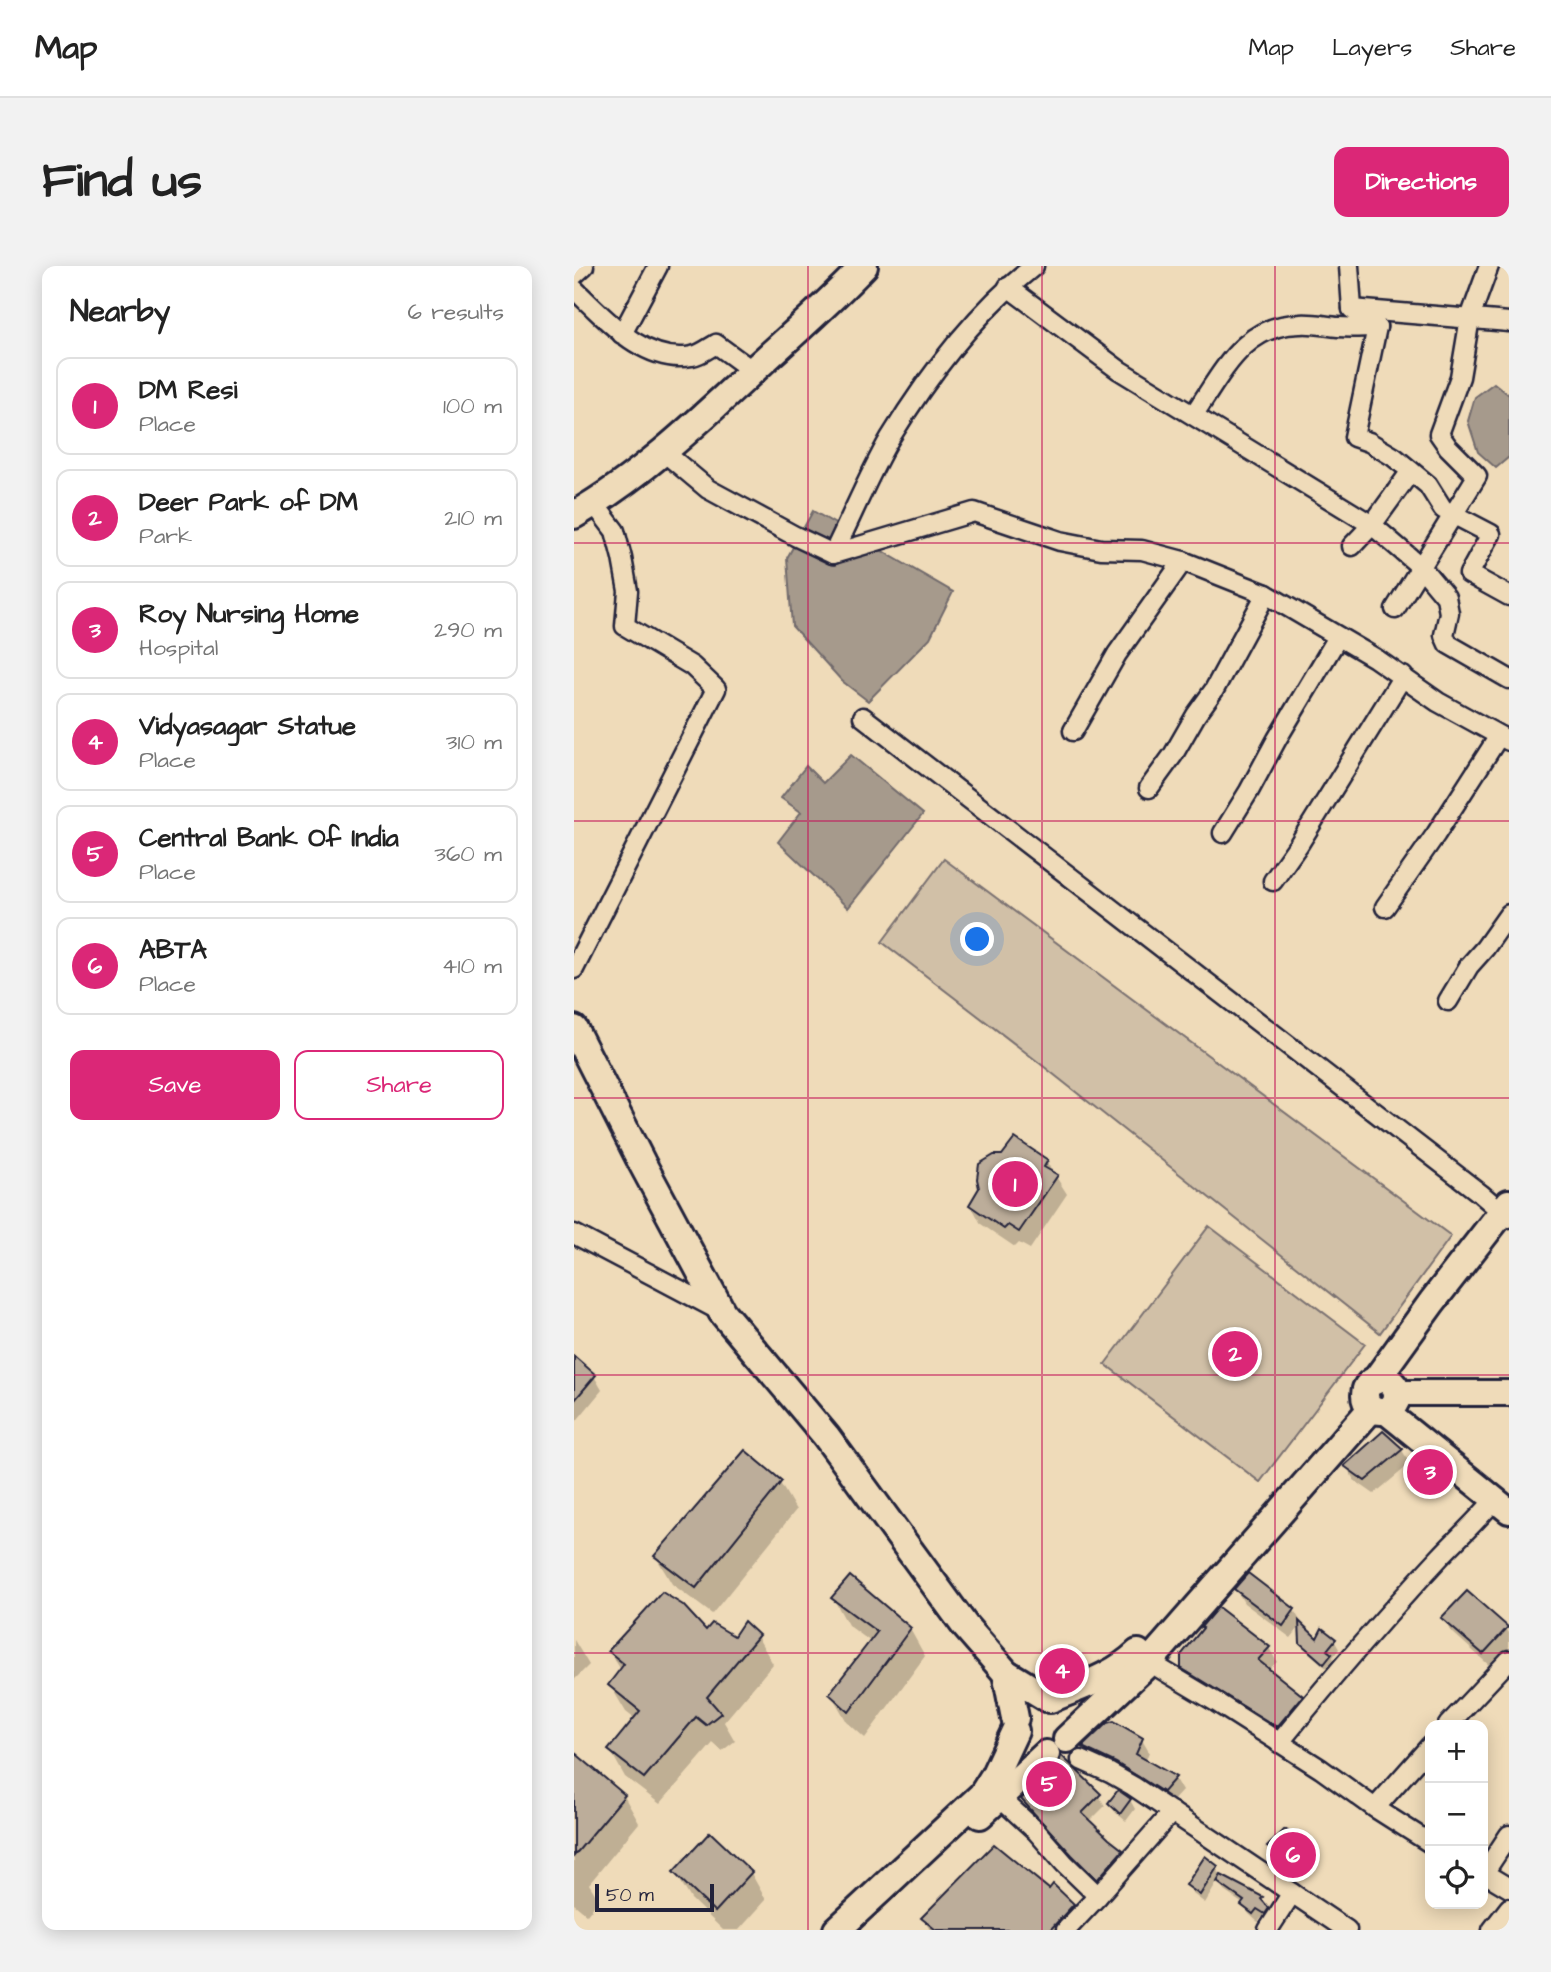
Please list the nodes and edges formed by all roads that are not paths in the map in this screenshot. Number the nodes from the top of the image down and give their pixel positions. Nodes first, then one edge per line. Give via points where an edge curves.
1 (584, 266) edge
2 (658, 266) edge
3 (864, 266) edge
4 (1034, 266) edge
5 (1349, 266) edge
6 (1489, 266) edge
7 (574, 275) edge
8 (1008, 287) junction
9 (574, 289) edge
10 (1352, 309) junction
11 (1470, 318) junction
12 (1509, 322) edge
13 (1377, 327) junction
14 (622, 334) junction
15 (753, 371) junction
16 (1194, 414) junction
17 (664, 452) junction
18 (1411, 471) junction
19 (584, 509) edge
20 (1452, 514) junction
21 (1372, 525) junction
22 (1352, 546) dead end
23 (833, 554) junction
24 (1182, 561) junction
25 (1421, 567) junction
26 (1266, 594) junction
27 (1509, 596) edge
28 (1395, 609) dead end
29 (1338, 637) junction
30 (1402, 676) junction
31 (1509, 679) edge
32 (863, 717) dead end
33 (1073, 731) dead end
34 (1504, 738) edge
35 (1149, 788) dead end
36 (1223, 833) dead end
37 (1273, 881) dead end
38 (1385, 907) dead end
39 (1509, 914) edge
40 (574, 969) edge
41 (1448, 1001) dead end
42 (574, 1029) edge
43 (1507, 1215) edge
44 (574, 1234) edge
45 (722, 1312) junction
46 (1509, 1393) edge
47 (1380, 1395) junction
48 (1502, 1505) edge
49 (1509, 1660) edge
50 (1149, 1662) junction
51 (1006, 1673) junction
52 (1048, 1699) junction
53 (1453, 1720) edge
54 (1015, 1724) junction
55 (1279, 1743) junction
56 (1065, 1751) junction
57 (1425, 1752) edge
58 (999, 1797) junction
59 (1375, 1808) junction
60 (1172, 1812) junction
61 (1509, 1835) edge
62 (1425, 1840) edge
63 (1488, 1866) edge
64 (1488, 1876) edge
65 (1509, 1888) edge
66 (1292, 1894) junction
67 (1098, 1896) junction
68 (1509, 1908) edge
69 (837, 1930) edge
70 (858, 1930) edge
71 (1066, 1930) edge
72 (1268, 1930) edge
73 (1347, 1930) edge
74 (1492, 1930) edge

1 - 7 street
2 - 14 street
3 - 15 main road
4 - 8 street
5 - 10 street
6 - 11 street
8 - 16 street via 1119,370
8 - 23 street via 953,347 907,412
9 - 14 street
10 - 11 street
10 - 13 street
11 - 12 street
11 - 20 street via 1460,377 1439,434 1477,476
13 - 16 street via 1299,323 1255,336 1239,350
13 - 18 street via 1354,437
14 - 15 street via 665,356 694,356 716,344
15 - 17 main road
16 - 21 street
17 - 19 main road
17 - 23 street via 708,488
18 - 20 street
18 - 21 street
19 - 40 street via 615,531 628,591 625,626 692,666 716,690
20 - 25 street
20 - 27 street via 1491,534 1469,574
21 - 22 street
21 - 25 street
23 - 24 street via 974,512 1060,541 1101,550 1142,550
24 - 26 street
24 - 33 street via 1117,654
25 - 28 street
25 - 31 street via 1446,597 1449,612 1444,635 1448,643
26 - 29 street
26 - 35 street via 1214,690
29 - 30 street
29 - 36 street
30 - 34 street via 1438,702
30 - 37 street
32 - 43 street
34 - 38 street via 1480,763
39 - 41 street
42 - 45 main road
43 - 47 main road
44 - 45 street
45 - 51 main road via 827,1436 965,1626
46 - 47 street
47 - 48 street
47 - 50 main road
47 - 52 main road via 1128,1662 1105,1677
48 - 55 street via 1440,1557
49 - 53 street
50 - 55 street
50 - 56 main road
51 - 52 main road
51 - 54 main road
52 - 54 main road via 1034,1699 1022,1706
52 - 56 main road via 1068,1714
54 - 56 main road via 1018,1741 1026,1749 1035,1753
54 - 69 main road via 982,1795
55 - 59 street
56 - 58 main road
56 - 60 street
57 - 59 street
58 - 67 street
58 - 70 main road
59 - 62 street
60 - 66 street
60 - 67 street
61 - 63 street
64 - 65 street
66 - 72 street
66 - 73 street
67 - 71 street
68 - 74 street

